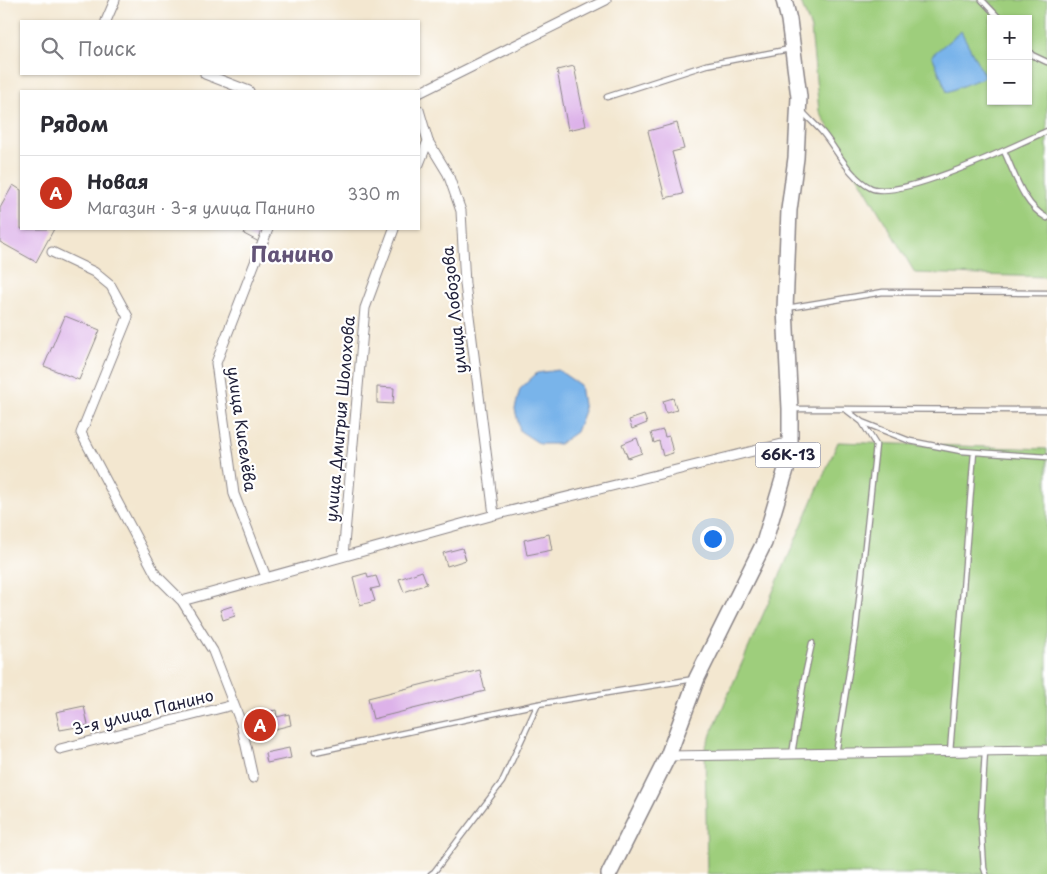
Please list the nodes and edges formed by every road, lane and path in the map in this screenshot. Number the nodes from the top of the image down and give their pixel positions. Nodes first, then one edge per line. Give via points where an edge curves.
1 (115, 0) edge
2 (606, 0) edge
3 (784, 0) edge
4 (982, 0) edge
5 (996, 15) edge
6 (106, 20) edge
7 (793, 48) junction
8 (1032, 55) edge
9 (1047, 62) edge
10 (208, 75) edge
11 (246, 90) edge
12 (420, 93) edge
13 (607, 97) dead end
14 (798, 108) junction
15 (420, 118) edge
16 (1047, 131) edge
17 (423, 142) edge
18 (1004, 151) junction
19 (420, 158) edge
20 (1047, 218) edge
21 (268, 230) edge
22 (394, 230) edge
23 (52, 252) dead end
24 (1047, 293) edge
25 (785, 309) junction
26 (790, 409) junction
27 (845, 409) junction
28 (1047, 410) edge
29 (862, 422) junction
30 (790, 442) junction
31 (974, 452) junction
32 (1047, 457) edge
33 (494, 515) junction
34 (343, 556) junction
35 (266, 577) junction
36 (182, 600) junction
37 (812, 643) dead end
38 (697, 678) junction
39 (538, 704) junction
40 (233, 705) junction
41 (60, 749) dead end
42 (1047, 750) edge
43 (985, 751) junction
44 (315, 752) dead end
45 (950, 752) junction
46 (792, 754) junction
47 (836, 754) junction
48 (668, 756) junction
49 (253, 778) dead end
50 (431, 874) edge
51 (610, 874) edge
52 (986, 874) edge

1 - 6 street
2 - 12 street
3 - 7 main road, 66К-13
4 - 5 lane
7 - 13 lane via 706,65
7 - 14 main road, 66К-13
8 - 9 lane
10 - 11 street
14 - 18 lane via 822,132 855,176 871,188 891,190 913,185
14 - 25 main road, 66К-13
15 - 17 street, улица Лобозова
16 - 18 lane
17 - 19 street
17 - 33 street, улица Лобозова via 448,174 461,211 465,284
18 - 20 lane via 1025,197 1038,213
21 - 35 street, улица Киселёва via 216,363 234,494
22 - 34 street, улица Дмитрия Шолохова via 365,308
23 - 36 street via 94,272 112,286 128,317 81,432 156,575
24 - 25 lane via 883,292
25 - 26 main road, 66К-13
26 - 27 lane
26 - 30 main road, 66К-13
27 - 28 lane
27 - 29 lane
29 - 31 lane via 910,441
29 - 47 lane via 876,445 856,628
30 - 33 street
30 - 38 main road, 66К-13 via 782,485 764,543
31 - 32 lane
31 - 45 lane
33 - 34 street
34 - 35 street
35 - 36 street
36 - 40 street via 213,651
37 - 46 lane
38 - 39 lane
38 - 48 main road, 66К-13
39 - 44 lane
39 - 50 lane via 502,782
40 - 41 street, 3-я улица Панино
40 - 49 street
42 - 43 street
43 - 45 street
43 - 52 lane via 980,820
45 - 47 street
46 - 47 street
46 - 48 street
48 - 51 main road, 66К-13

